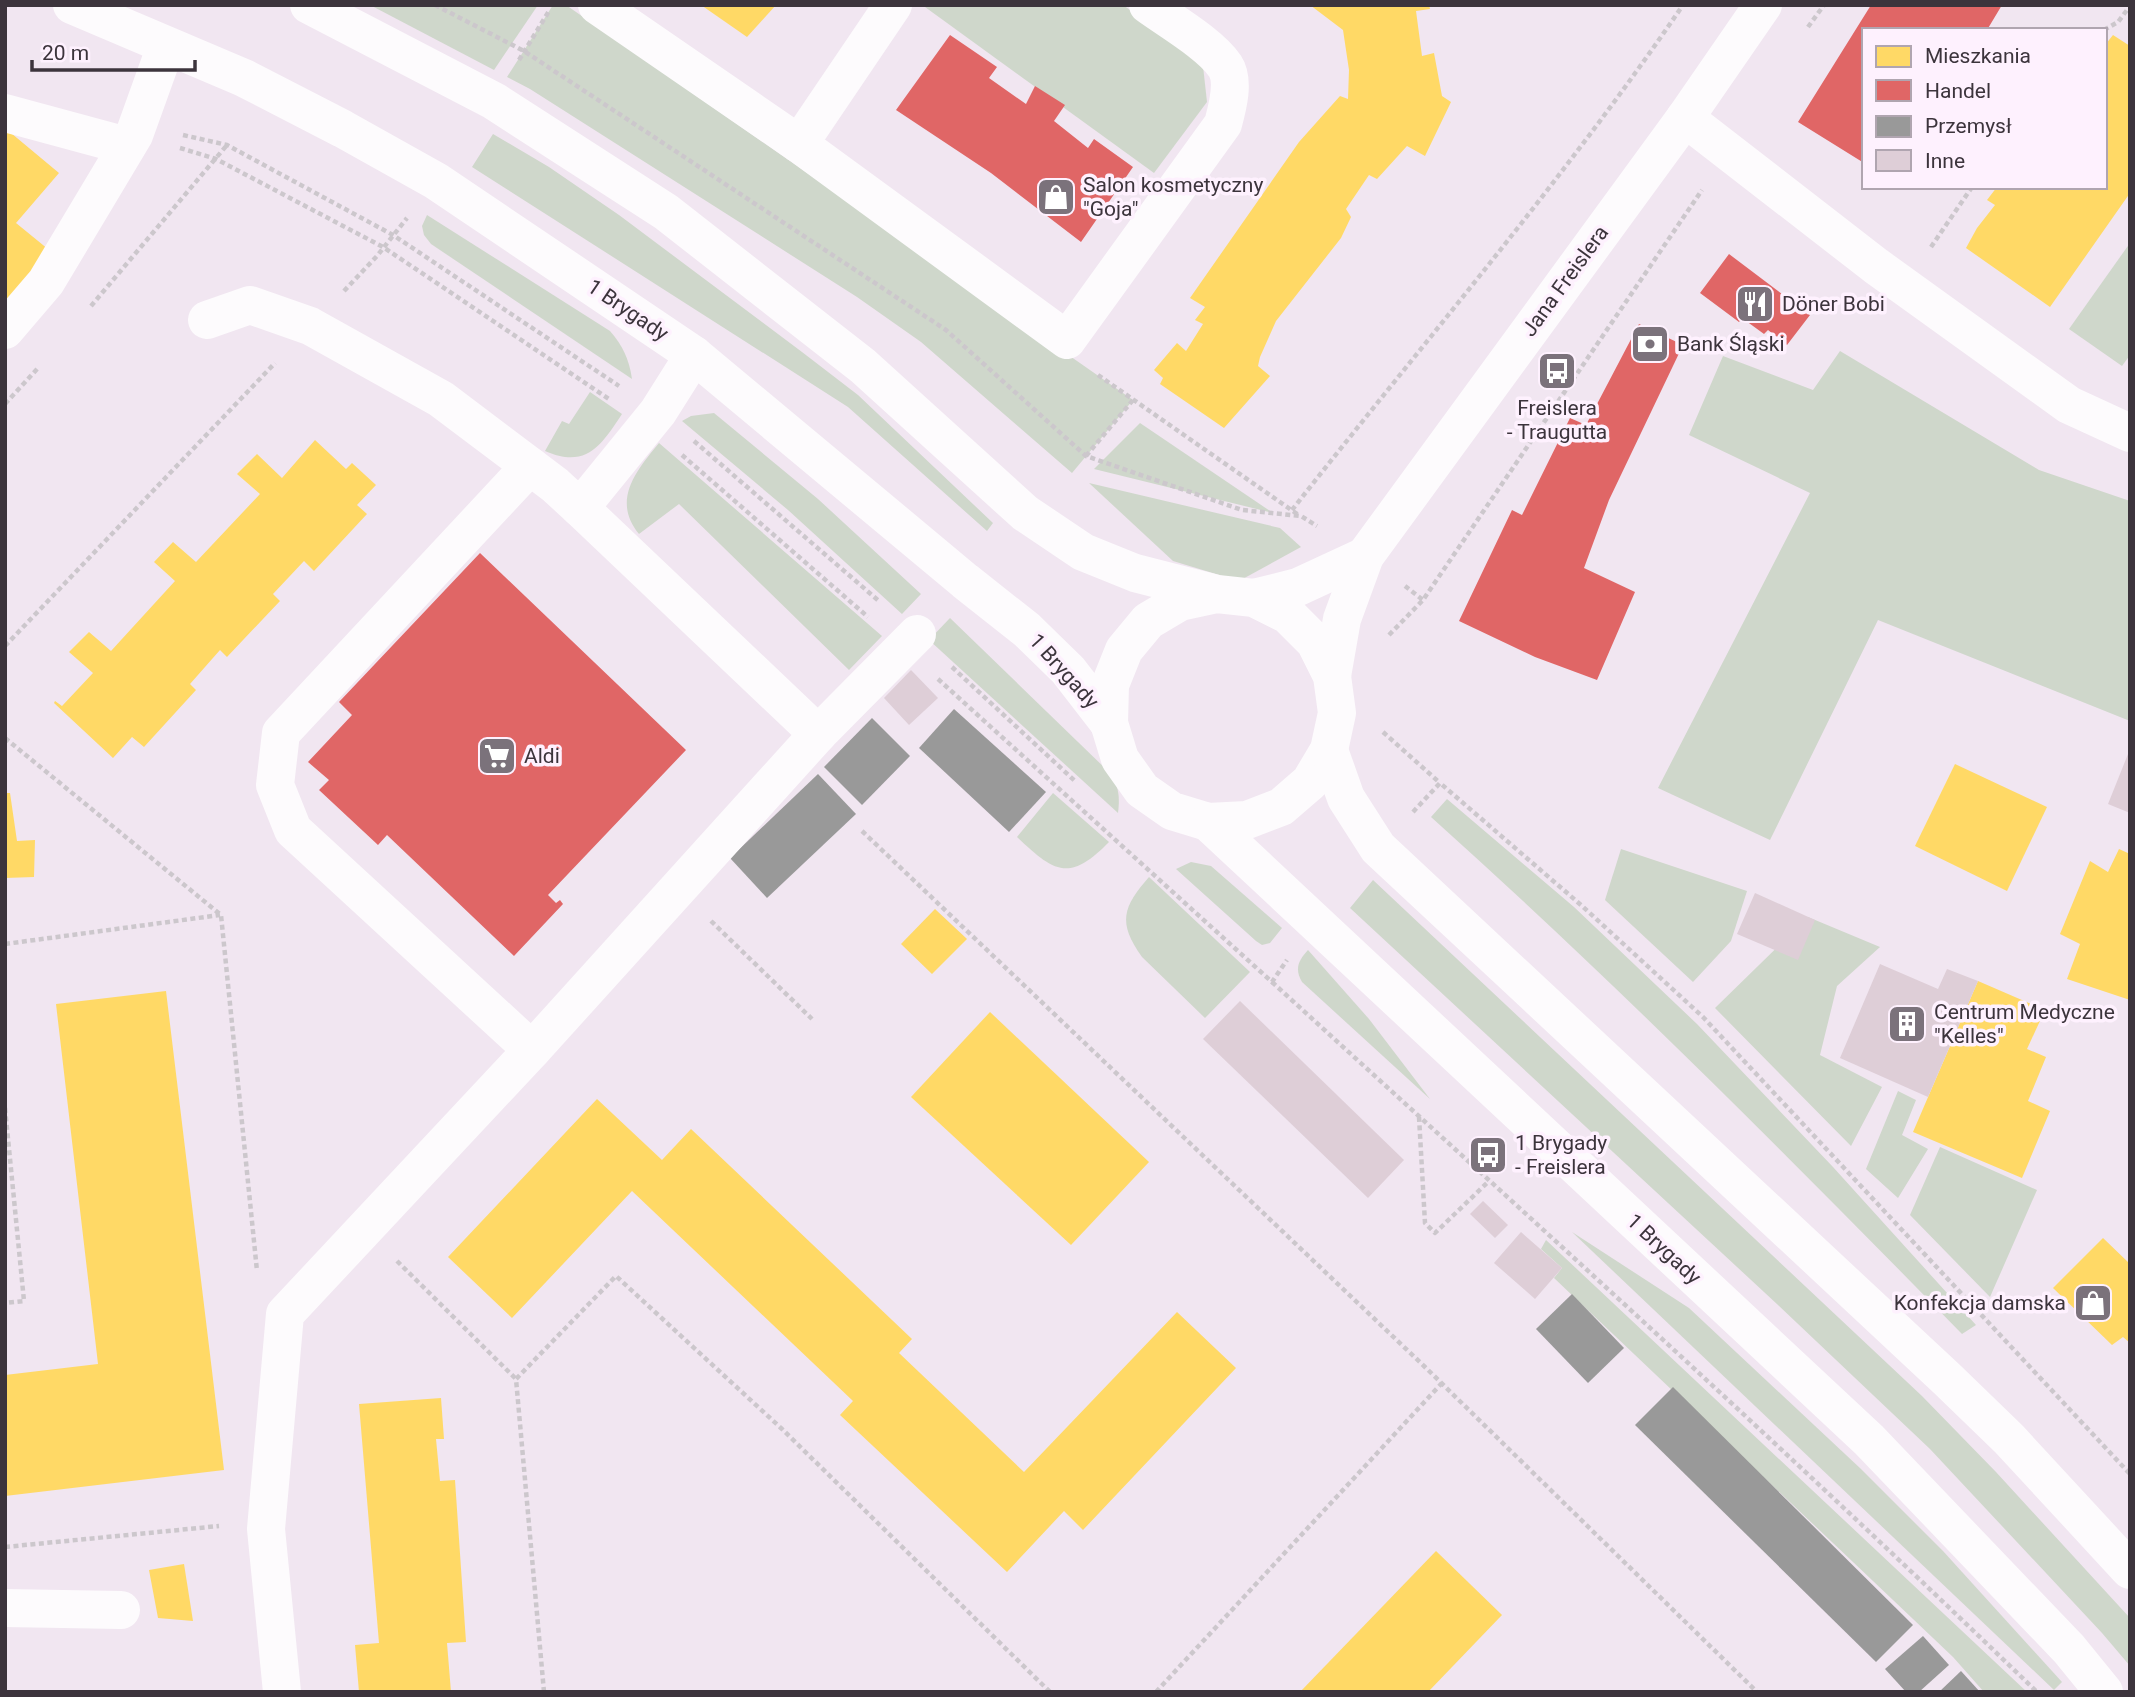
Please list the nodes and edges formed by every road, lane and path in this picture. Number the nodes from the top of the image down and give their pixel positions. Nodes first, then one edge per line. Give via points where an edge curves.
1 (72, 5) edge
2 (309, 5) edge
3 (435, 5) edge
4 (597, 5) edge
5 (893, 5) edge
6 (1148, 5) edge
7 (1683, 5) edge
8 (1763, 5) edge
9 (2130, 6) edge
10 (2107, 28) edge
11 (166, 46) junction
12 (5, 113) edge
13 (1685, 118) junction
14 (799, 144) junction
15 (227, 145) dead end
16 (127, 146) junction
17 (216, 159) junction
18 (1706, 184) dead end
19 (1971, 189) edge
20 (1930, 249) dead end
21 (91, 307) dead end
22 (207, 320) dead end
23 (5, 330) edge
24 (694, 355) junction
25 (47, 359) dead end
26 (1133, 400) dead end
27 (5, 404) edge
28 (647, 425) junction
29 (2130, 433) edge
30 (1086, 456) junction
31 (530, 466) junction
32 (580, 508) junction
33 (1242, 510) dead end
34 (1292, 510) dead end
35 (1365, 556) junction
36 (1217, 594) junction
37 (1254, 598) junction
38 (1387, 637) dead end
39 (910, 641) joint
40 (1332, 676) junction
41 (1109, 723) junction
42 (1380, 729) dead end
43 (818, 733) junction
44 (5, 738) edge
45 (1329, 750) junction
46 (1440, 783) dead end
47 (1208, 822) junction
48 (862, 831) dead end
49 (221, 915) junction
50 (710, 920) dead end
51 (5, 944) edge
52 (1272, 982) dead end
53 (813, 1020) dead end
54 (532, 1050) junction
55 (5, 1108) edge
56 (1419, 1117) junction
57 (1489, 1181) junction
58 (392, 1256) dead end
59 (258, 1274) dead end
60 (5, 1303) edge
61 (516, 1379) junction
62 (1443, 1384) junction
63 (231, 1525) dead end
64 (5, 1547) edge
65 (2130, 1570) edge
66 (5, 1608) edge
67 (121, 1610) dead end
68 (282, 1692) edge
69 (544, 1692) edge
70 (1050, 1692) edge
71 (1156, 1692) edge
72 (1758, 1692) edge
73 (2037, 1692) edge
74 (2104, 1692) edge

1 - 11 street, 1 Brygady
2 - 36 street via 494,101 666,212 863,366 1025,513 1083,552 1135,573
3 - 30 path via 524,51 946,330
4 - 14 street
5 - 14 street
6 - 14 street via 1227,68 1230,98 1223,124 1067,340
7 - 34 path via 1549,187
8 - 13 street, Jana Freislera
9 - 10 path
11 - 16 street
11 - 24 street, 1 Brygady via 244,78 436,181
12 - 16 street
13 - 29 street via 1876,266 2068,405
13 - 35 street, Jana Freislera
15 - 17 path
16 - 23 street via 46,282
17 - 21 path
17 - 28 path via 383,247
18 - 38 path via 1423,600
19 - 20 path
22 - 31 street via 250,305 310,326 442,399
24 - 28 street
24 - 41 street, 1 Brygady via 1027,629 1068,670
25 - 27 path
26 - 30 path
28 - 32 street
28 - 39 path
30 - 33 path
31 - 32 street
31 - 54 street via 281,733 275,785 293,830
32 - 43 street
35 - 37 street, Jana Freislera via 1298,587
35 - 40 street, Jana Freislera via 1342,619
36 - 37 street
36 - 41 street via 1180,602 1148,621 1124,650 1110,685
37 - 40 street via 1288,615 1315,642
39 - 43 street
40 - 45 street via 1337,713
41 - 47 street via 1119,759 1142,790 1172,811
42 - 46 path
43 - 54 street
44 - 49 path
45 - 47 street via 1310,782 1281,807 1247,820
45 - 65 street via 1346,798 1378,848 2009,1439
47 - 74 street, 1 Brygady via 1869,1440 2070,1649
48 - 62 path
49 - 51 path
49 - 59 path
50 - 53 path
52 - 56 path
54 - 68 street via 285,1314 267,1529
55 - 60 path via 24,1301
56 - 57 path
56 - 57 path via 1425,1223 1435,1233
57 - 73 path
58 - 61 path
61 - 69 path
61 - 70 path via 616,1276 782,1429
62 - 71 path
62 - 72 path
63 - 64 path
66 - 67 street

